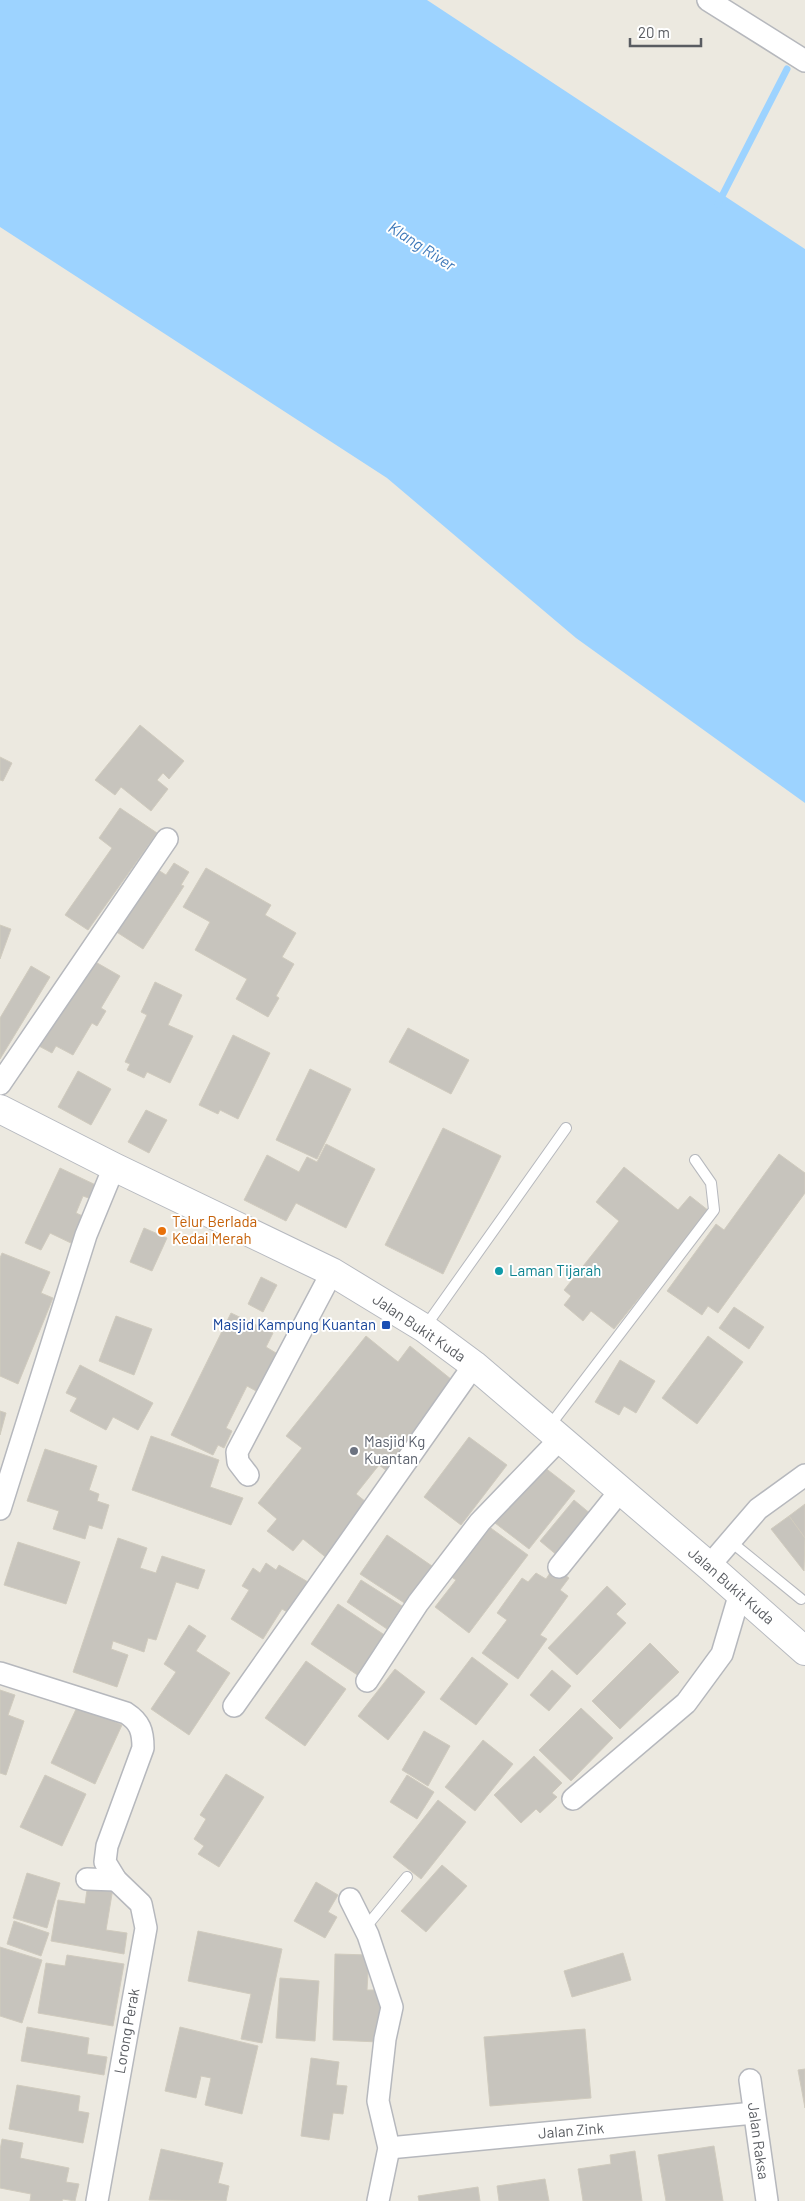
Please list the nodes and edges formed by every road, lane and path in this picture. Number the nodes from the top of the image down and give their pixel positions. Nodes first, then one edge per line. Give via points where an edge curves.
1 (708, 0) edge
2 (805, 61) edge
3 (168, 839) dead end
4 (0, 1084) edge
5 (0, 1109) edge
6 (566, 1128) dead end
7 (695, 1160) dead end
8 (114, 1167) junction
9 (332, 1272) junction
10 (424, 1328) junction
11 (474, 1365) junction
12 (554, 1434) junction
13 (248, 1475) dead end
14 (805, 1475) edge
15 (620, 1490) junction
16 (0, 1508) edge
17 (730, 1541) junction
18 (709, 1566) junction
19 (559, 1567) dead end
20 (740, 1593) junction
21 (801, 1599) dead end
22 (805, 1651) edge
23 (0, 1673) edge
24 (367, 1681) dead end
25 (234, 1706) dead end
26 (573, 1800) dead end
27 (113, 1877) junction
28 (408, 1877) dead end
29 (87, 1879) dead end
30 (350, 1899) dead end
31 (365, 1928) junction
32 (750, 2080) dead end
33 (754, 2113) junction
34 (389, 2148) junction
35 (97, 2201) edge
36 (378, 2201) edge
37 (767, 2201) edge

1 - 2 street
3 - 4 street
5 - 8 street, Jalan Bukit Kuda
6 - 10 lane
7 - 12 lane via 711,1183 714,1210
8 - 9 street, Jalan Bukit Kuda
8 - 16 street via 86,1235
9 - 10 street, Jalan Bukit Kuda
9 - 13 street via 237,1452 238,1462
10 - 11 street, Jalan Bukit Kuda
11 - 12 street, Jalan Bukit Kuda
11 - 25 street
12 - 15 street, Jalan Bukit Kuda
12 - 24 street via 418,1603
14 - 17 street via 758,1509
15 - 18 street, Jalan Bukit Kuda
15 - 19 street
17 - 18 street
17 - 21 lane
18 - 20 street, Jalan Bukit Kuda
20 - 22 street, Jalan Bukit Kuda
20 - 26 street via 722,1654 686,1703
23 - 27 street via 126,1713 138,1721 143,1733 143,1748 107,1846 105,1862
27 - 29 street
27 - 35 street, Lorong Perak via 142,1904 146,1928
28 - 31 lane
30 - 31 street
31 - 34 street via 392,2007 378,2101
32 - 33 street, Jalan Raksa
33 - 34 street, Jalan Zink
33 - 37 street, Jalan Raksa
34 - 36 street

